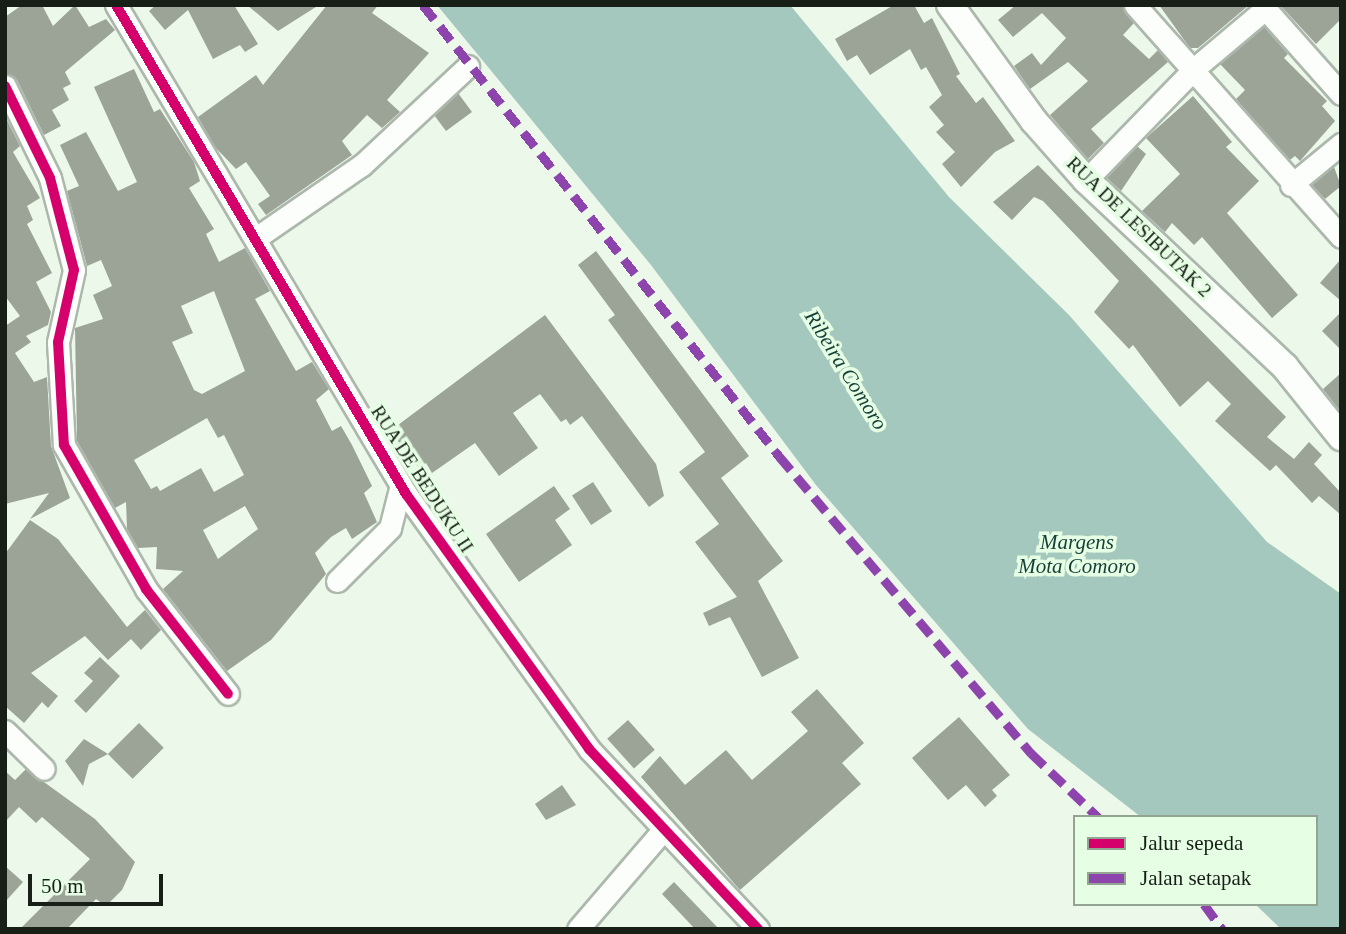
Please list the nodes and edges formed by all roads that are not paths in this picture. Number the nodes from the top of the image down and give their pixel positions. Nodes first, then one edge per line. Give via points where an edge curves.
1 (116, 5) edge
2 (950, 5) edge
3 (1135, 5) edge
4 (1264, 7) edge
5 (468, 66) dead end
6 (1195, 68) junction
7 (5, 86) edge
8 (1341, 94) edge
9 (1341, 145) edge
10 (1086, 180) junction
11 (1291, 185) junction
12 (1337, 227) edge
13 (256, 238) junction
14 (1339, 432) edge
15 (401, 485) junction
16 (337, 581) dead end
17 (228, 694) dead end
18 (5, 731) edge
19 (44, 769) dead end
20 (664, 829) junction
21 (578, 929) edge
22 (758, 929) edge

1 - 13 street, RUA DE BEDUKU II
2 - 10 main road, RUA DE LESIBUTAK 2 via 1034,121
3 - 6 street
4 - 6 street
4 - 8 street
5 - 13 street via 362,166
6 - 10 street
6 - 11 street
7 - 17 street via 50,178 74,270 58,342 64,444 146,589
9 - 11 street
10 - 14 main road, RUA DE LESIBUTAK 2 via 1285,367
11 - 12 street
13 - 15 street, RUA DE BEDUKU II
15 - 16 street via 390,528
15 - 20 street, RUA DE BEDUKU II via 589,749
18 - 19 street
20 - 21 street
20 - 22 street, RUA DE BEDUKU II

